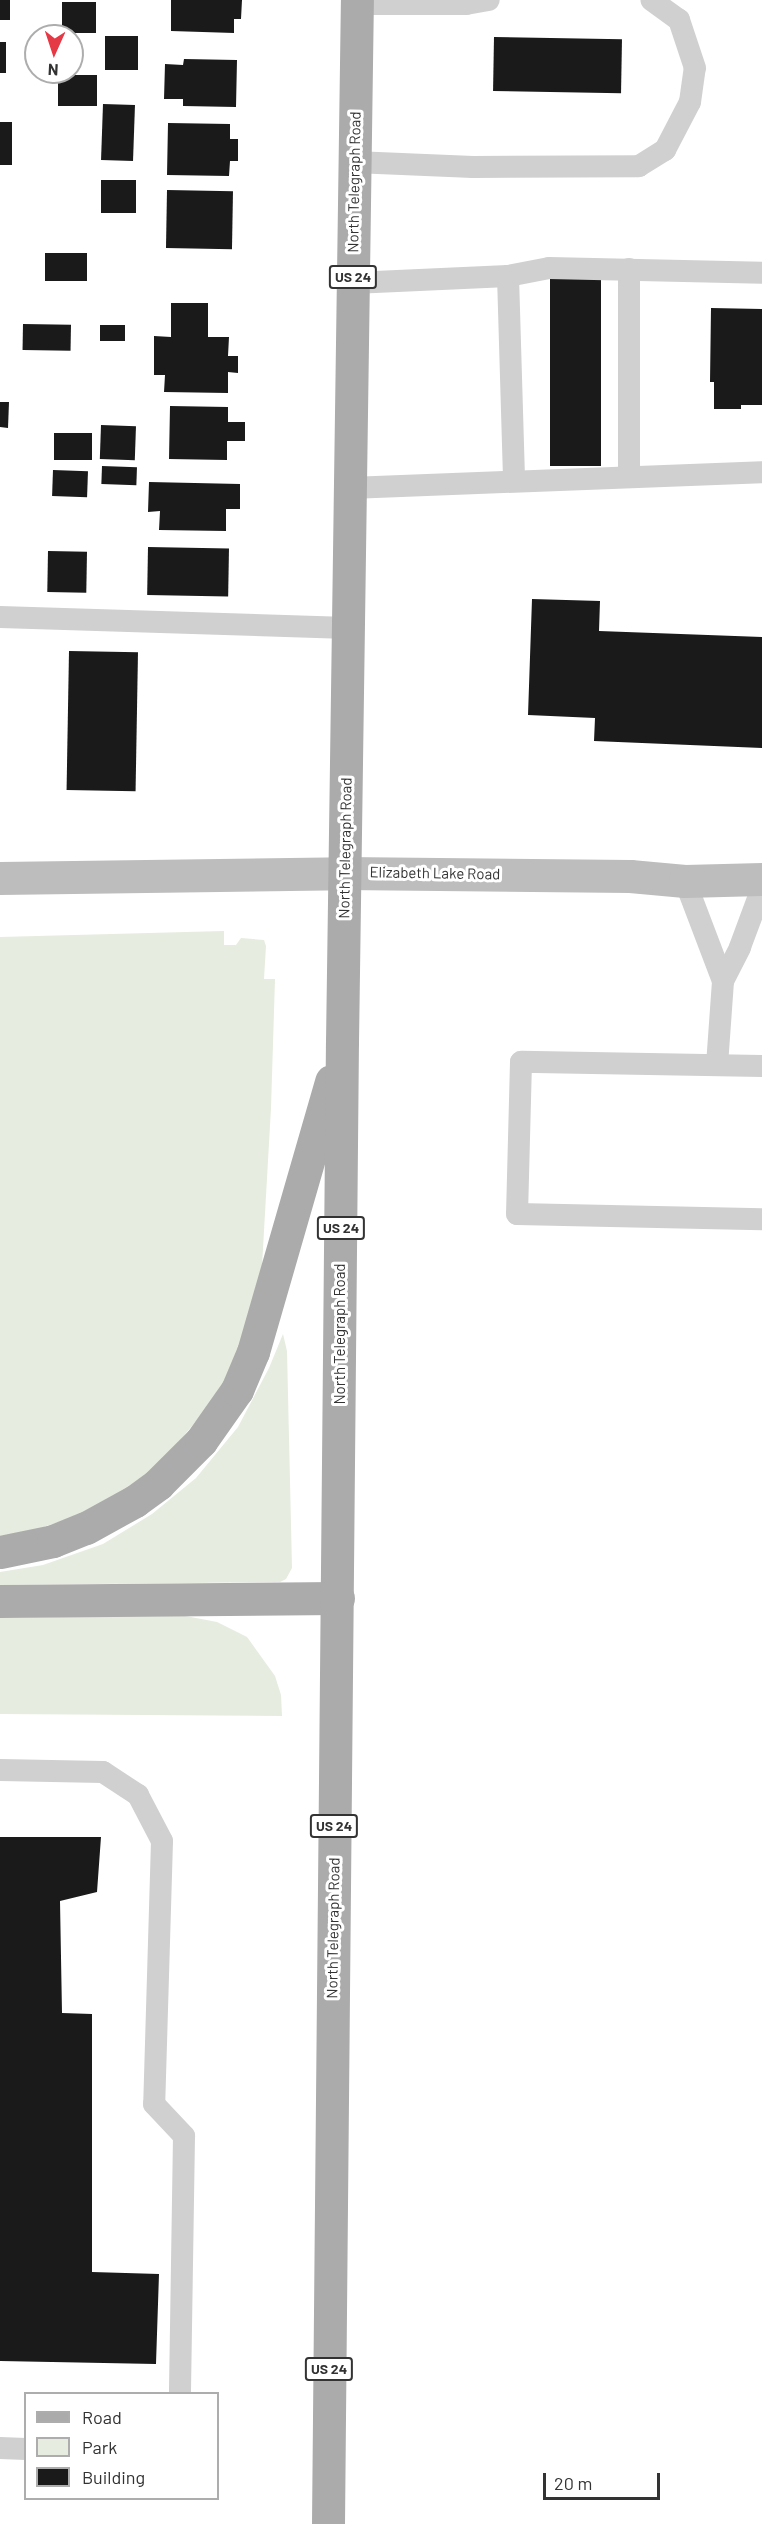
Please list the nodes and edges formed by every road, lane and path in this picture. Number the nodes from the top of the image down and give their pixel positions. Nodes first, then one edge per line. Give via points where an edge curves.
1 (489, 0) edge
2 (651, 0) edge
3 (357, 2) edge
4 (354, 162) junction
5 (629, 269) junction
6 (762, 273) edge
7 (507, 276) junction
8 (353, 283) junction
9 (762, 472) edge
10 (629, 477) junction
11 (514, 481) junction
12 (350, 488) junction
13 (0, 618) edge
14 (348, 628) junction
15 (344, 873) junction
16 (0, 878) edge
17 (762, 879) edge
18 (685, 881) junction
19 (762, 888) edge
20 (723, 981) junction
21 (342, 1042) junction
22 (717, 1065) junction
23 (762, 1066) edge
24 (762, 1219) edge
25 (0, 1552) edge
26 (338, 1598) junction
27 (0, 1601) edge
28 (0, 1770) edge
29 (180, 2392) edge
30 (0, 2448) edge
31 (24, 2449) edge
32 (328, 2524) edge

1 - 3 lane via 466,4
2 - 4 lane via 679,20 695,68 690,102 665,150 639,166 473,167
3 - 4 main road, North Telegraph Road / US 24
4 - 8 main road, North Telegraph Road / US 24
5 - 6 lane
5 - 7 lane via 549,267
5 - 10 lane
7 - 8 lane
7 - 11 lane
8 - 12 main road, North Telegraph Road / US 24
9 - 10 lane
10 - 11 lane
11 - 12 lane
12 - 14 main road, North Telegraph Road / US 24
13 - 14 lane
14 - 15 main road, North Telegraph Road / US 24
15 - 16 main road, Elizabeth Lake Road
15 - 18 main road, Elizabeth Lake Road via 630,876
15 - 21 main road, North Telegraph Road / US 24
17 - 18 main road, Elizabeth Lake Road
18 - 20 lane
19 - 20 lane
20 - 22 lane
21 - 25 main road via 253,1352 237,1390 201,1441 135,1501 53,1541
21 - 26 main road, North Telegraph Road / US 24
22 - 23 lane
22 - 24 lane via 521,1062 517,1214
26 - 27 main road
26 - 32 main road, North Telegraph Road / US 24
28 - 29 lane via 103,1773 138,1795 162,1841 154,2104 184,2136
30 - 31 lane

